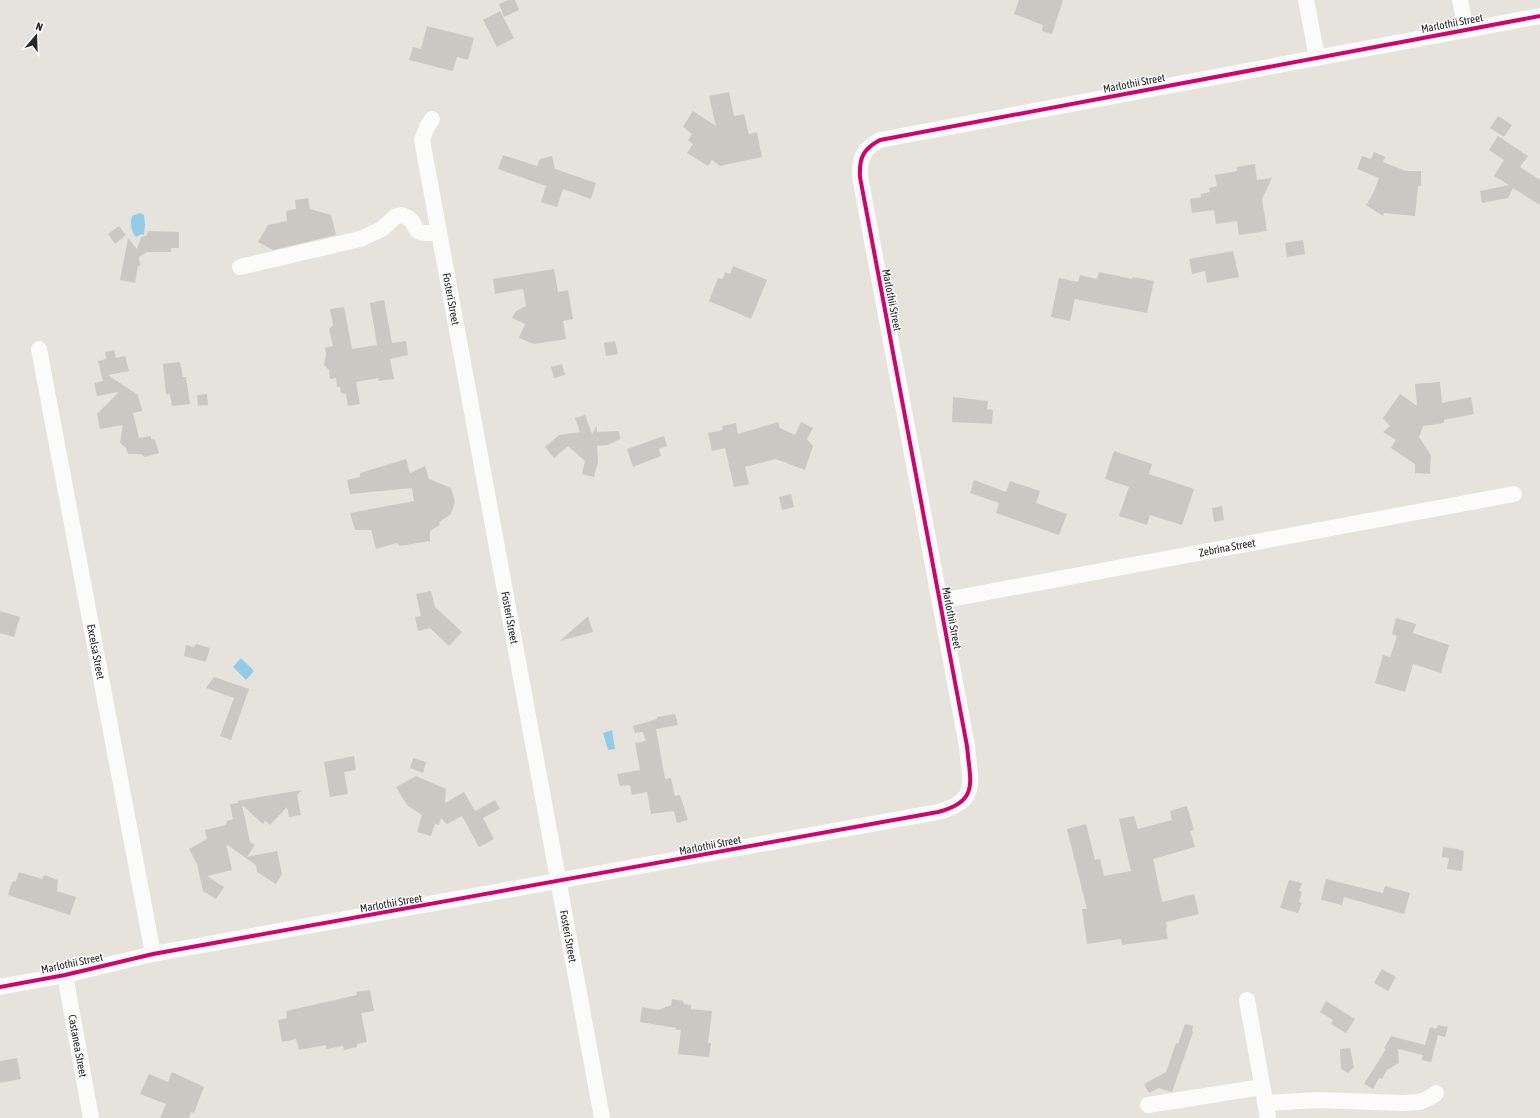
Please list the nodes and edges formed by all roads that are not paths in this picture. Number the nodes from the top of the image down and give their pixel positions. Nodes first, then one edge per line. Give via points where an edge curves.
1 (1306, 0) edge
2 (1460, 0) edge
3 (1540, 16) edge
4 (1466, 30) junction
5 (1317, 57) junction
6 (432, 119) dead end
7 (439, 232) junction
8 (240, 266) dead end
9 (39, 349) dead end
10 (1514, 494) dead end
11 (940, 601) junction
12 (560, 882) junction
13 (153, 954) junction
14 (64, 975) junction
15 (0, 987) edge
16 (1247, 1000) dead end
17 (1262, 1087) junction
18 (1436, 1093) dead end
19 (1148, 1105) dead end
20 (1266, 1111) edge
21 (91, 1118) edge
22 (602, 1118) edge

1 - 5 street
2 - 4 street
3 - 4 street, Marlothii Street
4 - 5 street, Marlothii Street
5 - 11 street, Marlothii Street via 880,140 863,154 860,176
6 - 7 street, Fosteri Street via 422,140
7 - 8 street via 420,233 407,216 402,215 395,217 382,229 360,239
7 - 12 street, Fosteri Street
9 - 13 street, Excelsa Street
10 - 11 street, Zebrina Street
11 - 12 street, Marlothii Street via 967,746 970,788 967,797 959,805 938,812
12 - 13 street, Marlothii Street
12 - 22 street, Fosteri Street
13 - 14 street, Marlothii Street
14 - 15 street, Marlothii Street
14 - 21 street, Castanea Street
16 - 17 street
17 - 19 street
17 - 20 street
18 - 20 street via 1420,1102 1317,1100

